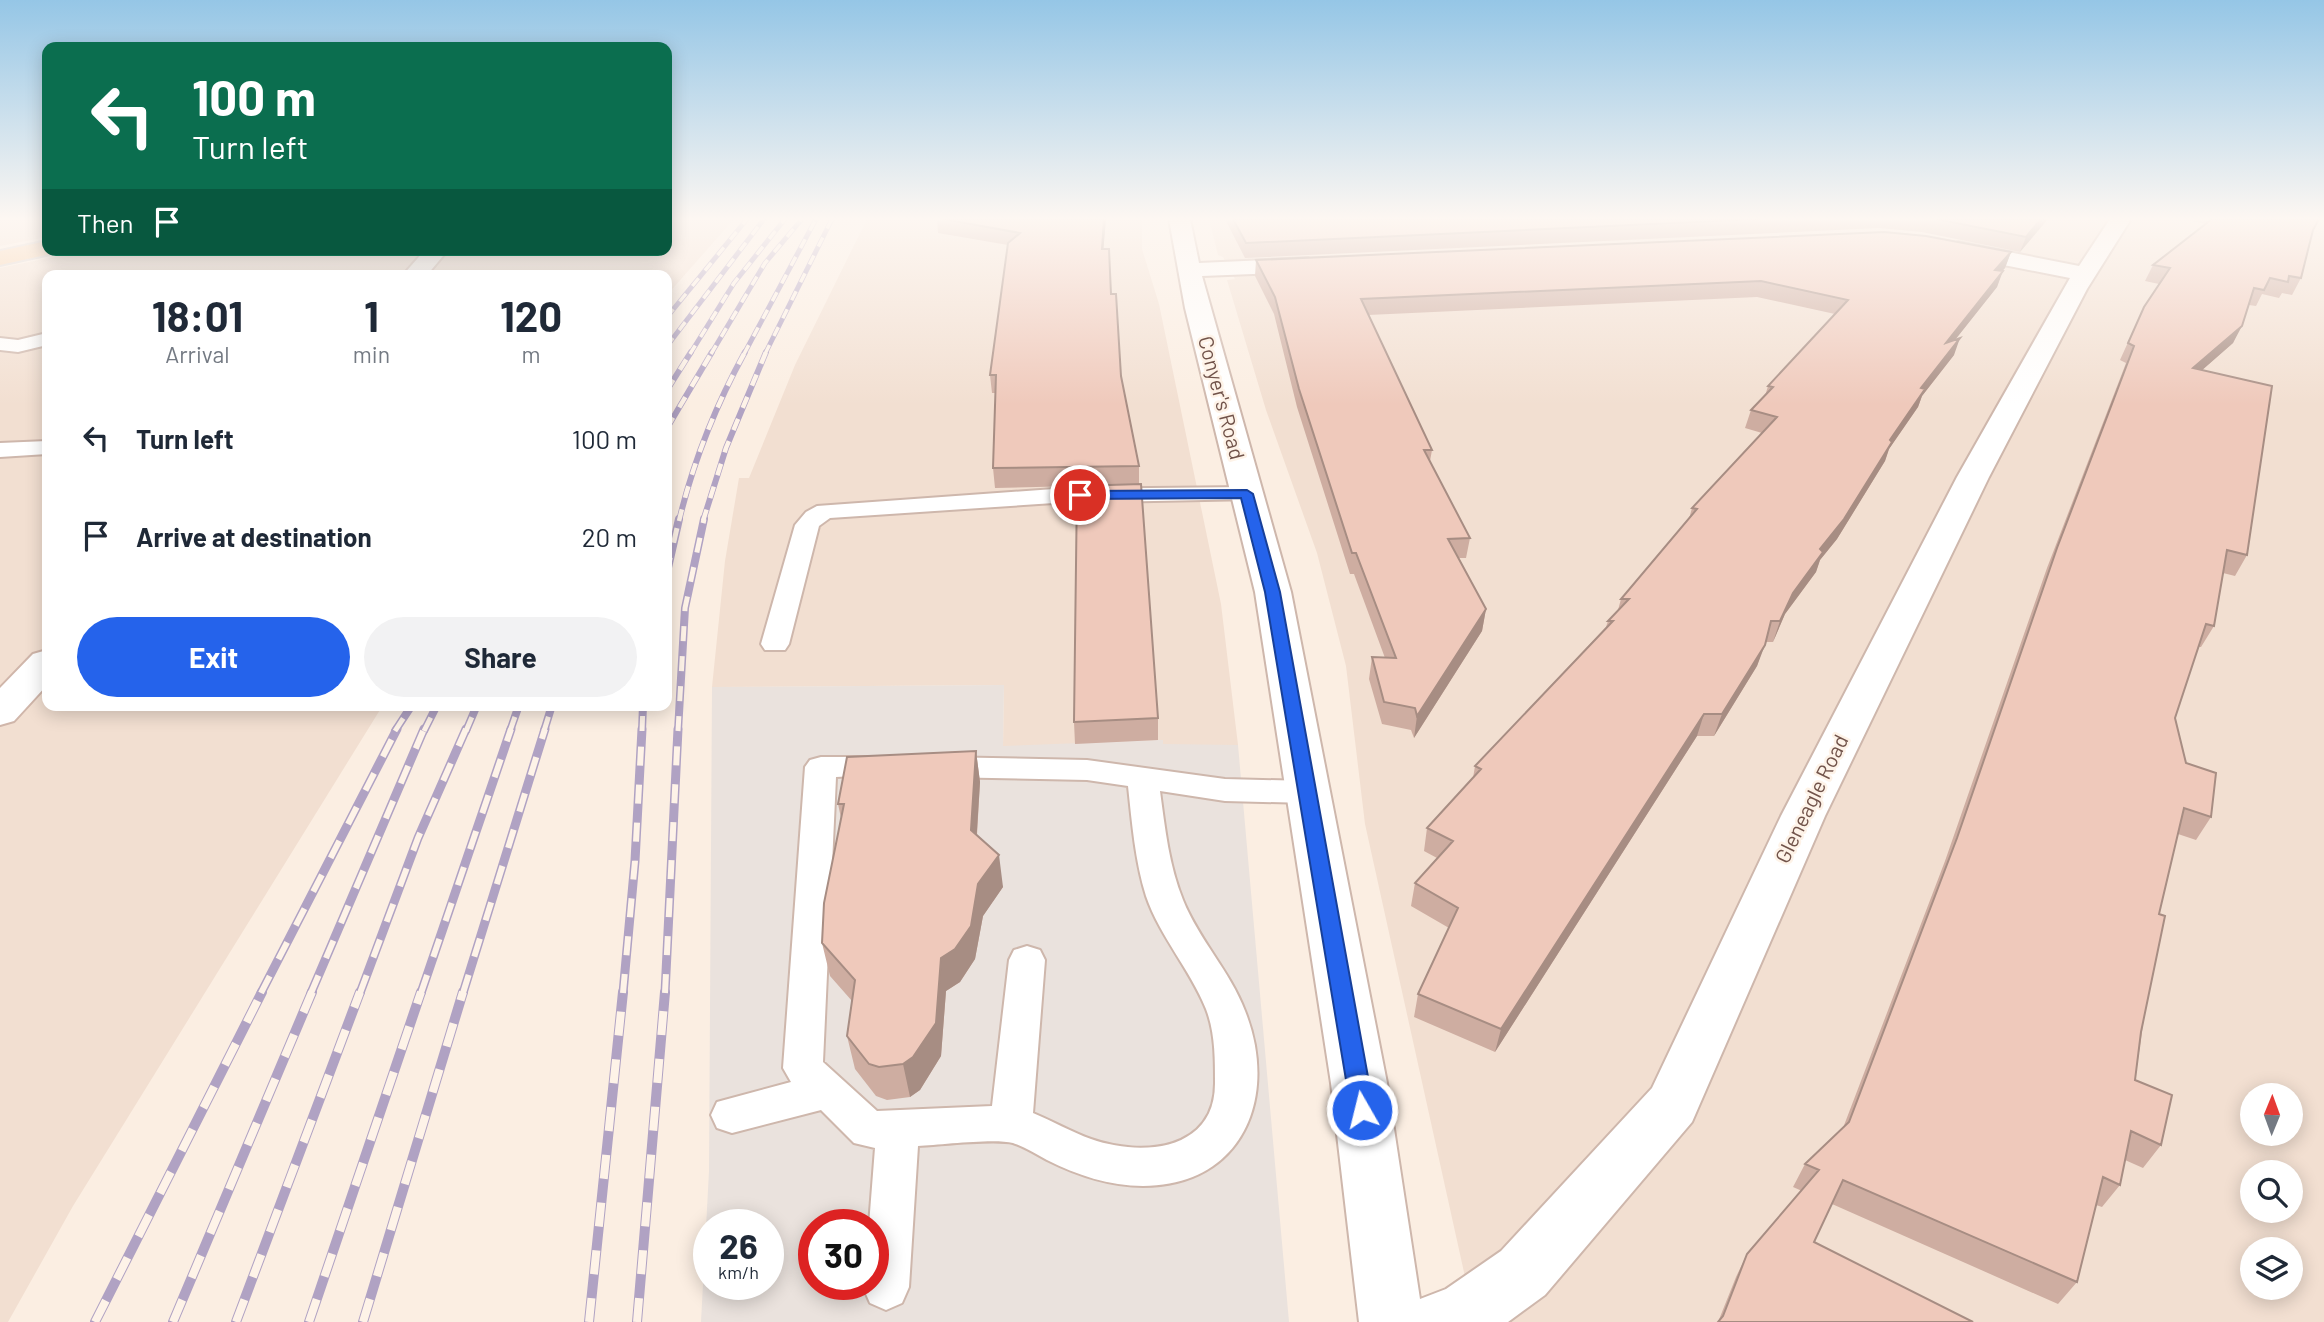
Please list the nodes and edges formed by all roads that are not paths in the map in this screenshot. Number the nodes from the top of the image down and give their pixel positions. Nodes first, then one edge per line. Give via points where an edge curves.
1 (1191, 281) edge
2 (2080, 281) edge
3 (42, 340) edge
4 (0, 344) edge
5 (42, 448) edge
6 (0, 450) edge
7 (1247, 494) junction
8 (775, 644) dead end
9 (42, 667) edge
10 (0, 712) edge
11 (1142, 777) junction
12 (1308, 792) junction
13 (1027, 960) dead end
14 (828, 1091) junction
15 (732, 1115) dead end
16 (1011, 1124) junction
17 (898, 1128) junction
18 (889, 1258) edge
19 (1391, 1322) edge
20 (1442, 1322) edge

1 - 7 street, Conyer's Road
2 - 20 street, Gleneagle Road via 1973,477 1802,816 1672,1105 1523,1273 1458,1319
3 - 4 lane via 18,346
5 - 6 lane
7 - 8 lane via 1054,496 825,512 807,525
7 - 12 street, Conyer's Road via 1273,592
9 - 10 street
11 - 12 lane via 1225,790
11 - 14 lane via 1018,767 821,767 803,1068
11 - 16 lane via 1164,898 1231,1024 1236,1069 1231,1118 1211,1148 1193,1159 1148,1168 1083,1159
12 - 19 street, Conyer's Road via 1359,1083
13 - 16 lane
14 - 15 lane
14 - 17 lane via 869,1130
16 - 17 lane
17 - 18 lane

